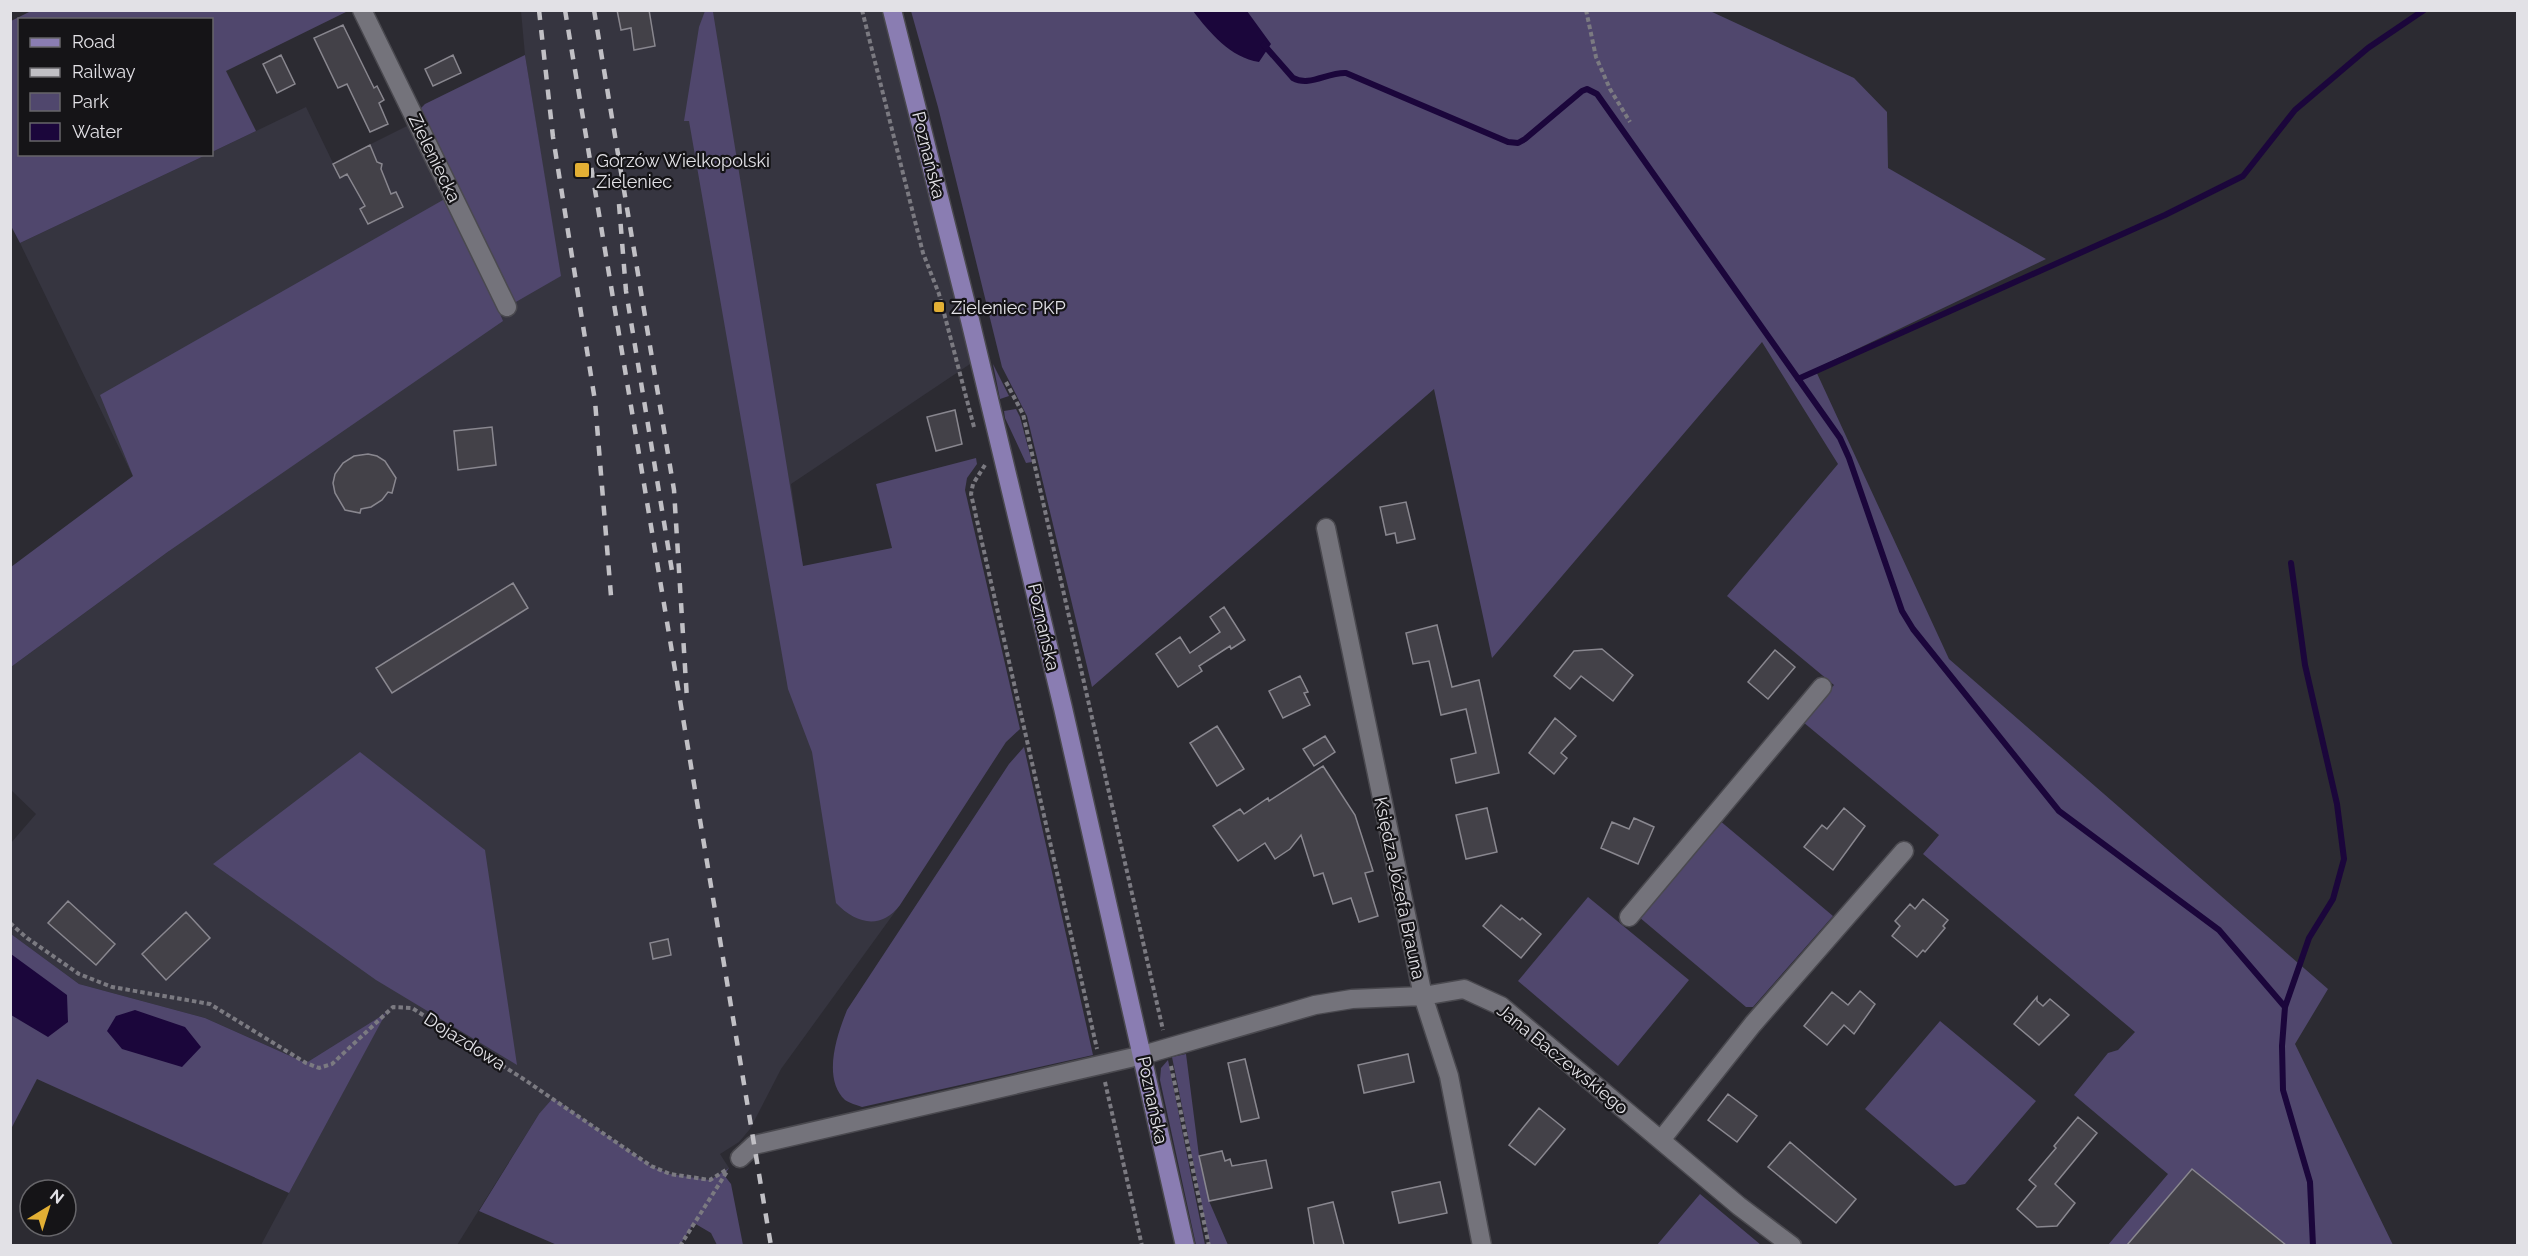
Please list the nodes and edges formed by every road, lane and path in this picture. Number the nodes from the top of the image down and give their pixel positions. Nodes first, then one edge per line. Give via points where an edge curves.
1 (362, 10) edge
2 (862, 10) edge
3 (892, 10) edge
4 (1586, 10) edge
5 (1630, 122) dead end
6 (507, 307) dead end
7 (1016, 402) dead end
8 (976, 433) dead end
9 (986, 463) dead end
10 (1326, 528) dead end
11 (1822, 687) dead end
12 (1904, 851) dead end
13 (1629, 917) dead end
14 (10, 923) edge
15 (1423, 996) junction
16 (1167, 1048) junction
17 (1143, 1055) junction
18 (1101, 1063) junction
19 (1661, 1140) junction
20 (740, 1158) dead end
21 (680, 1245) edge
22 (1142, 1245) edge
23 (1185, 1245) edge
24 (1209, 1245) edge
25 (1482, 1245) edge
26 (1792, 1245) edge

1 - 6 street, Zieleniecka
2 - 8 path via 923,253 939,294
3 - 17 main road, Poznańska via 1014,499
4 - 5 path via 1596,57
7 - 16 path via 1023,414 1047,516
9 - 18 path via 971,494
10 - 15 street, Księdza Józefa Brauna
11 - 13 street
12 - 19 street via 1753,1024
14 - 21 path, Dojazdowa via 79,974 112,987 210,1004 319,1068 332,1064 393,1007 412,1008 651,1166 710,1180 730,1167
15 - 16 street, Jana Baczewskiego via 1315,1005
15 - 19 street, Jana Baczewskiego via 1464,989 1501,1006
15 - 25 street, Księdza Józefa Brauna via 1449,1076
16 - 17 street, Jana Baczewskiego
16 - 24 path
17 - 18 street, Jana Baczewskiego
17 - 23 main road, Poznańska
18 - 20 street, Jana Baczewskiego via 754,1145
18 - 22 path
19 - 26 street, Jana Baczewskiego

